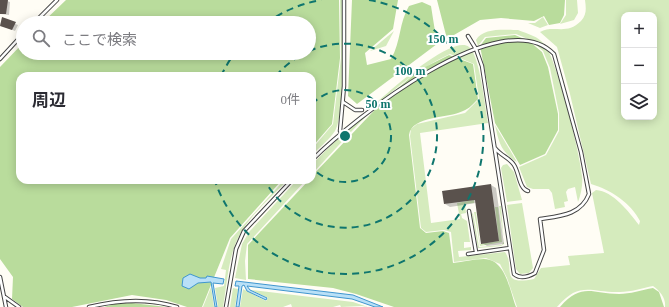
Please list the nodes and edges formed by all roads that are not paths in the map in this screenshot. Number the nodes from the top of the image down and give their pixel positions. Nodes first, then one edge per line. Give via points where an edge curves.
1 (57, 0) edge
2 (344, 0) edge
3 (41, 16) edge
4 (474, 33) dead end
5 (468, 36) junction
6 (463, 38) dead end
7 (16, 42) edge
8 (552, 49) dead end
9 (0, 59) edge
10 (343, 102) junction
11 (368, 106) dead end
12 (362, 110) junction
13 (340, 132) junction
14 (495, 148) junction
15 (316, 156) edge
16 (288, 184) edge
17 (528, 191) dead end
18 (469, 211) dead end
19 (510, 248) junction
20 (476, 252) junction
21 (468, 254) dead end
22 (0, 277) edge
23 (5, 297) junction
24 (6, 307) edge
25 (19, 307) edge
26 (89, 307) edge
27 (177, 307) edge
28 (226, 307) edge

1 - 3 lane
2 - 10 lane
4 - 5 lane
5 - 6 lane
5 - 14 lane via 482,66
7 - 9 lane
8 - 19 lane via 563,82 589,194 582,206 574,212 540,219 544,250 535,273 522,277 514,274
10 - 12 lane via 355,110
10 - 13 lane
11 - 12 lane
12 - 13 lane
13 - 15 lane
14 - 17 lane via 513,163 523,188
14 - 19 lane
16 - 28 lane via 244,231 236,249
18 - 20 lane
19 - 20 lane
20 - 21 lane
22 - 23 lane
23 - 24 lane
23 - 25 lane
26 - 27 lane via 122,301 150,301

